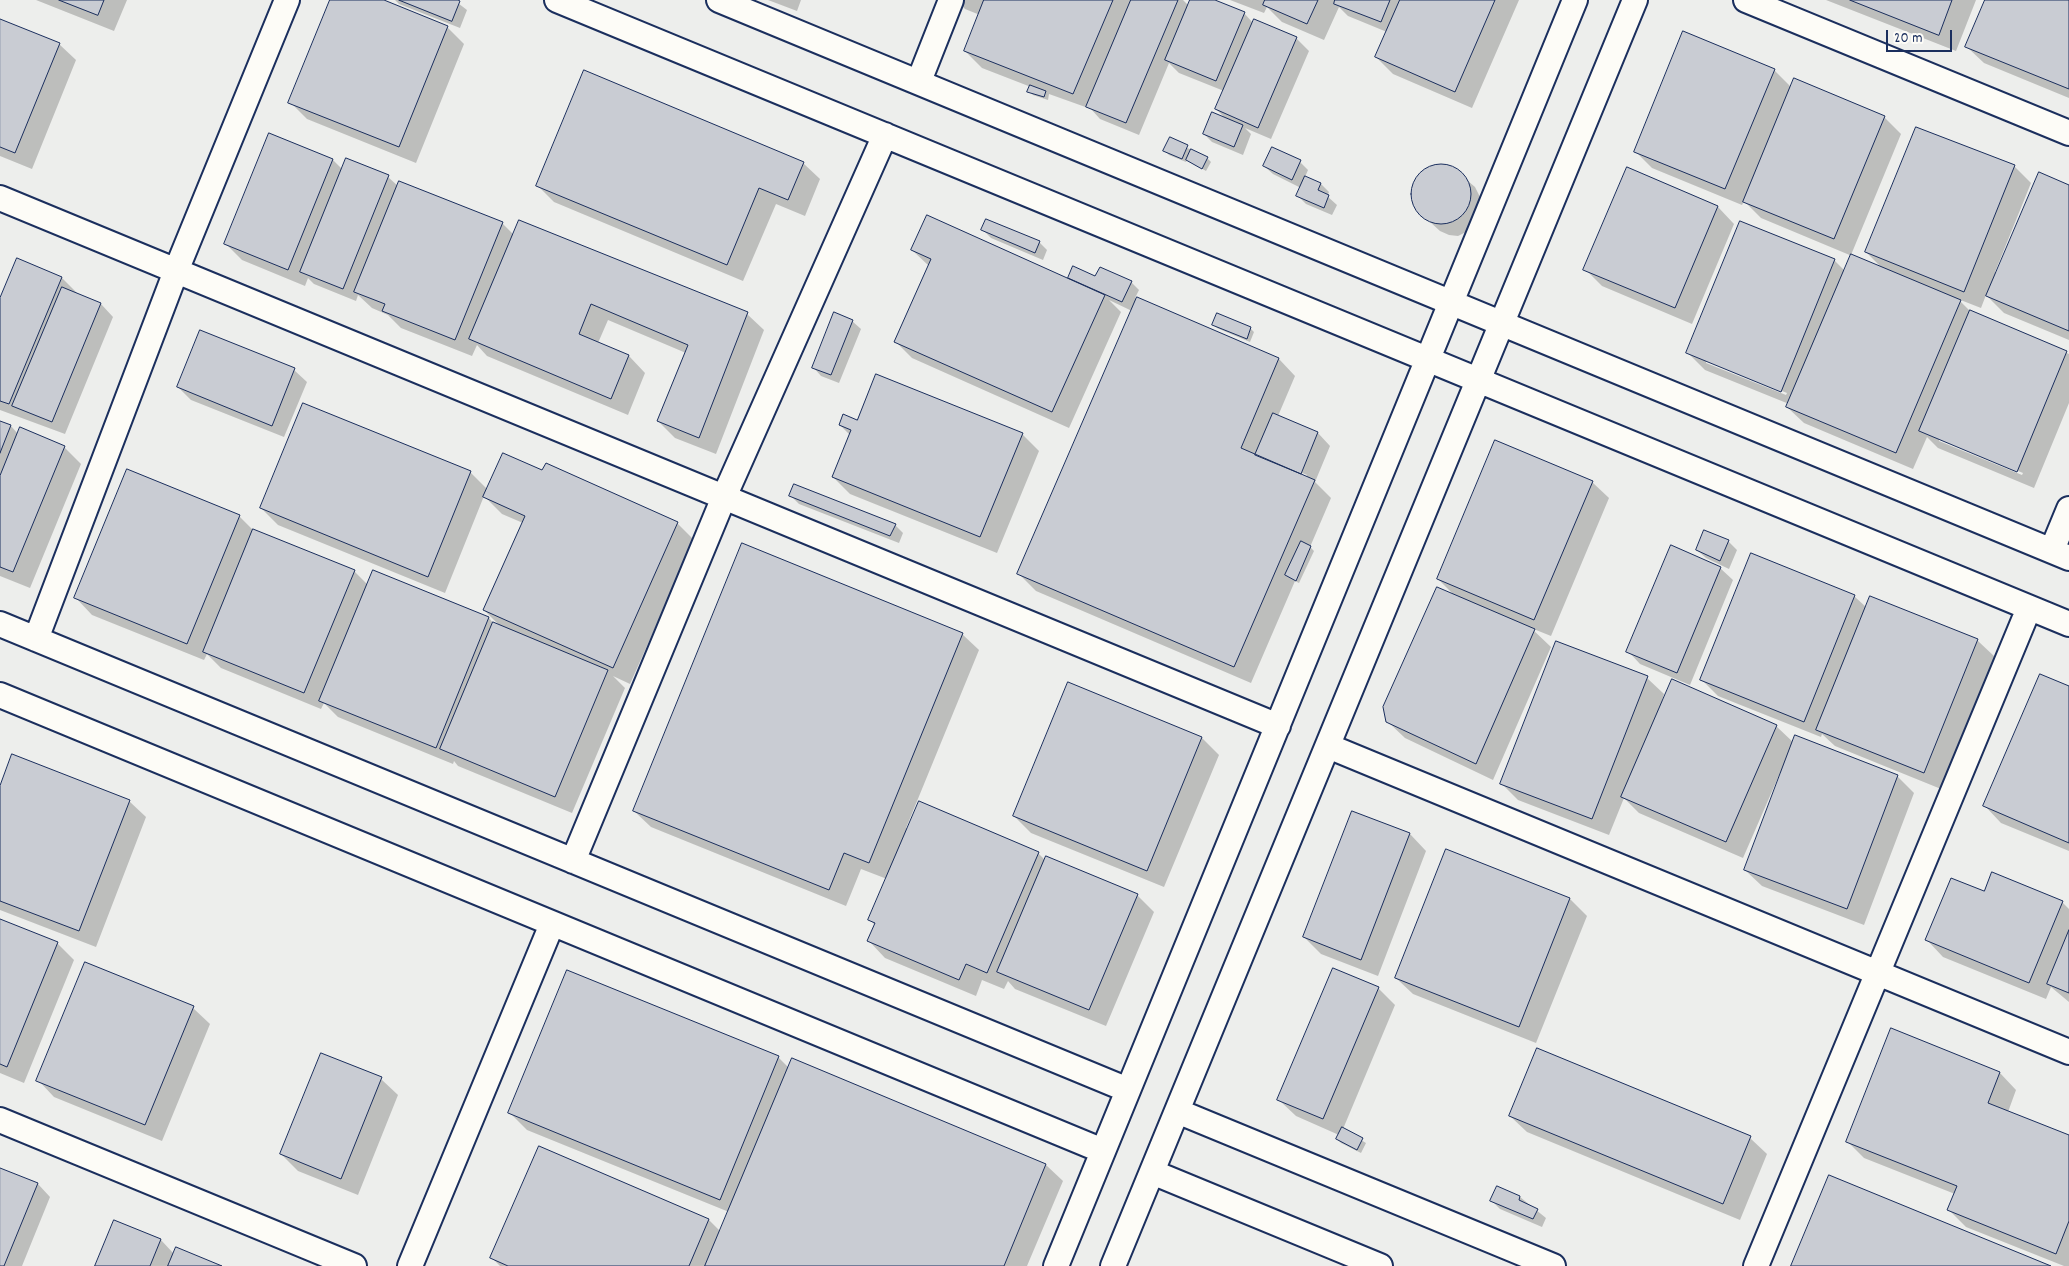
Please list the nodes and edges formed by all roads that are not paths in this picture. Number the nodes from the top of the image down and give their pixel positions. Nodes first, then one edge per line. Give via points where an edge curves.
1 (287, 0) edge
2 (557, 0) edge
3 (719, 0) edge
4 (951, 0) edge
5 (1575, 0) edge
6 (1635, 0) edge
7 (1746, 0) edge
8 (919, 81) junction
9 (2069, 133) edge
10 (884, 135) junction
11 (0, 198) edge
12 (176, 271) junction
13 (1452, 302) junction
14 (1502, 323) junction
15 (1428, 360) junction
16 (1478, 381) junction
17 (724, 497) junction
18 (2069, 509) edge
19 (2060, 554) edge
20 (2028, 608) junction
21 (0, 624) edge
22 (2069, 624) edge
23 (36, 639) junction
24 (0, 695) edge
25 (1278, 726) junction
26 (1328, 746) junction
27 (574, 861) junction
28 (552, 924) junction
29 (1877, 973) junction
30 (2069, 1052) edge
31 (1128, 1090) junction
32 (1177, 1111) junction
33 (0, 1120) edge
34 (1103, 1152) junction
35 (1152, 1172) junction
36 (354, 1266) edge
37 (410, 1266) edge
38 (1056, 1266) edge
39 (1113, 1266) edge
40 (1380, 1266) edge
41 (1553, 1266) edge
42 (1756, 1266) edge

1 - 12 street
2 - 10 street
3 - 8 street
4 - 8 street
5 - 13 street
6 - 14 street
7 - 9 street
8 - 13 street
10 - 15 street
10 - 17 street
11 - 12 street
12 - 17 street
12 - 23 street
13 - 14 street
13 - 15 street
14 - 16 street
14 - 19 street
15 - 16 street
15 - 25 street
16 - 20 street
16 - 26 street
17 - 25 street
17 - 27 street
18 - 19 street
20 - 22 street
20 - 29 street
21 - 23 street
23 - 27 street
24 - 28 street
25 - 31 street
26 - 29 street
26 - 32 street
27 - 31 street
28 - 34 street
28 - 37 street
29 - 30 street
29 - 42 street
31 - 34 street
32 - 35 street
32 - 41 street
33 - 36 street
34 - 38 street
35 - 39 street
35 - 40 street

